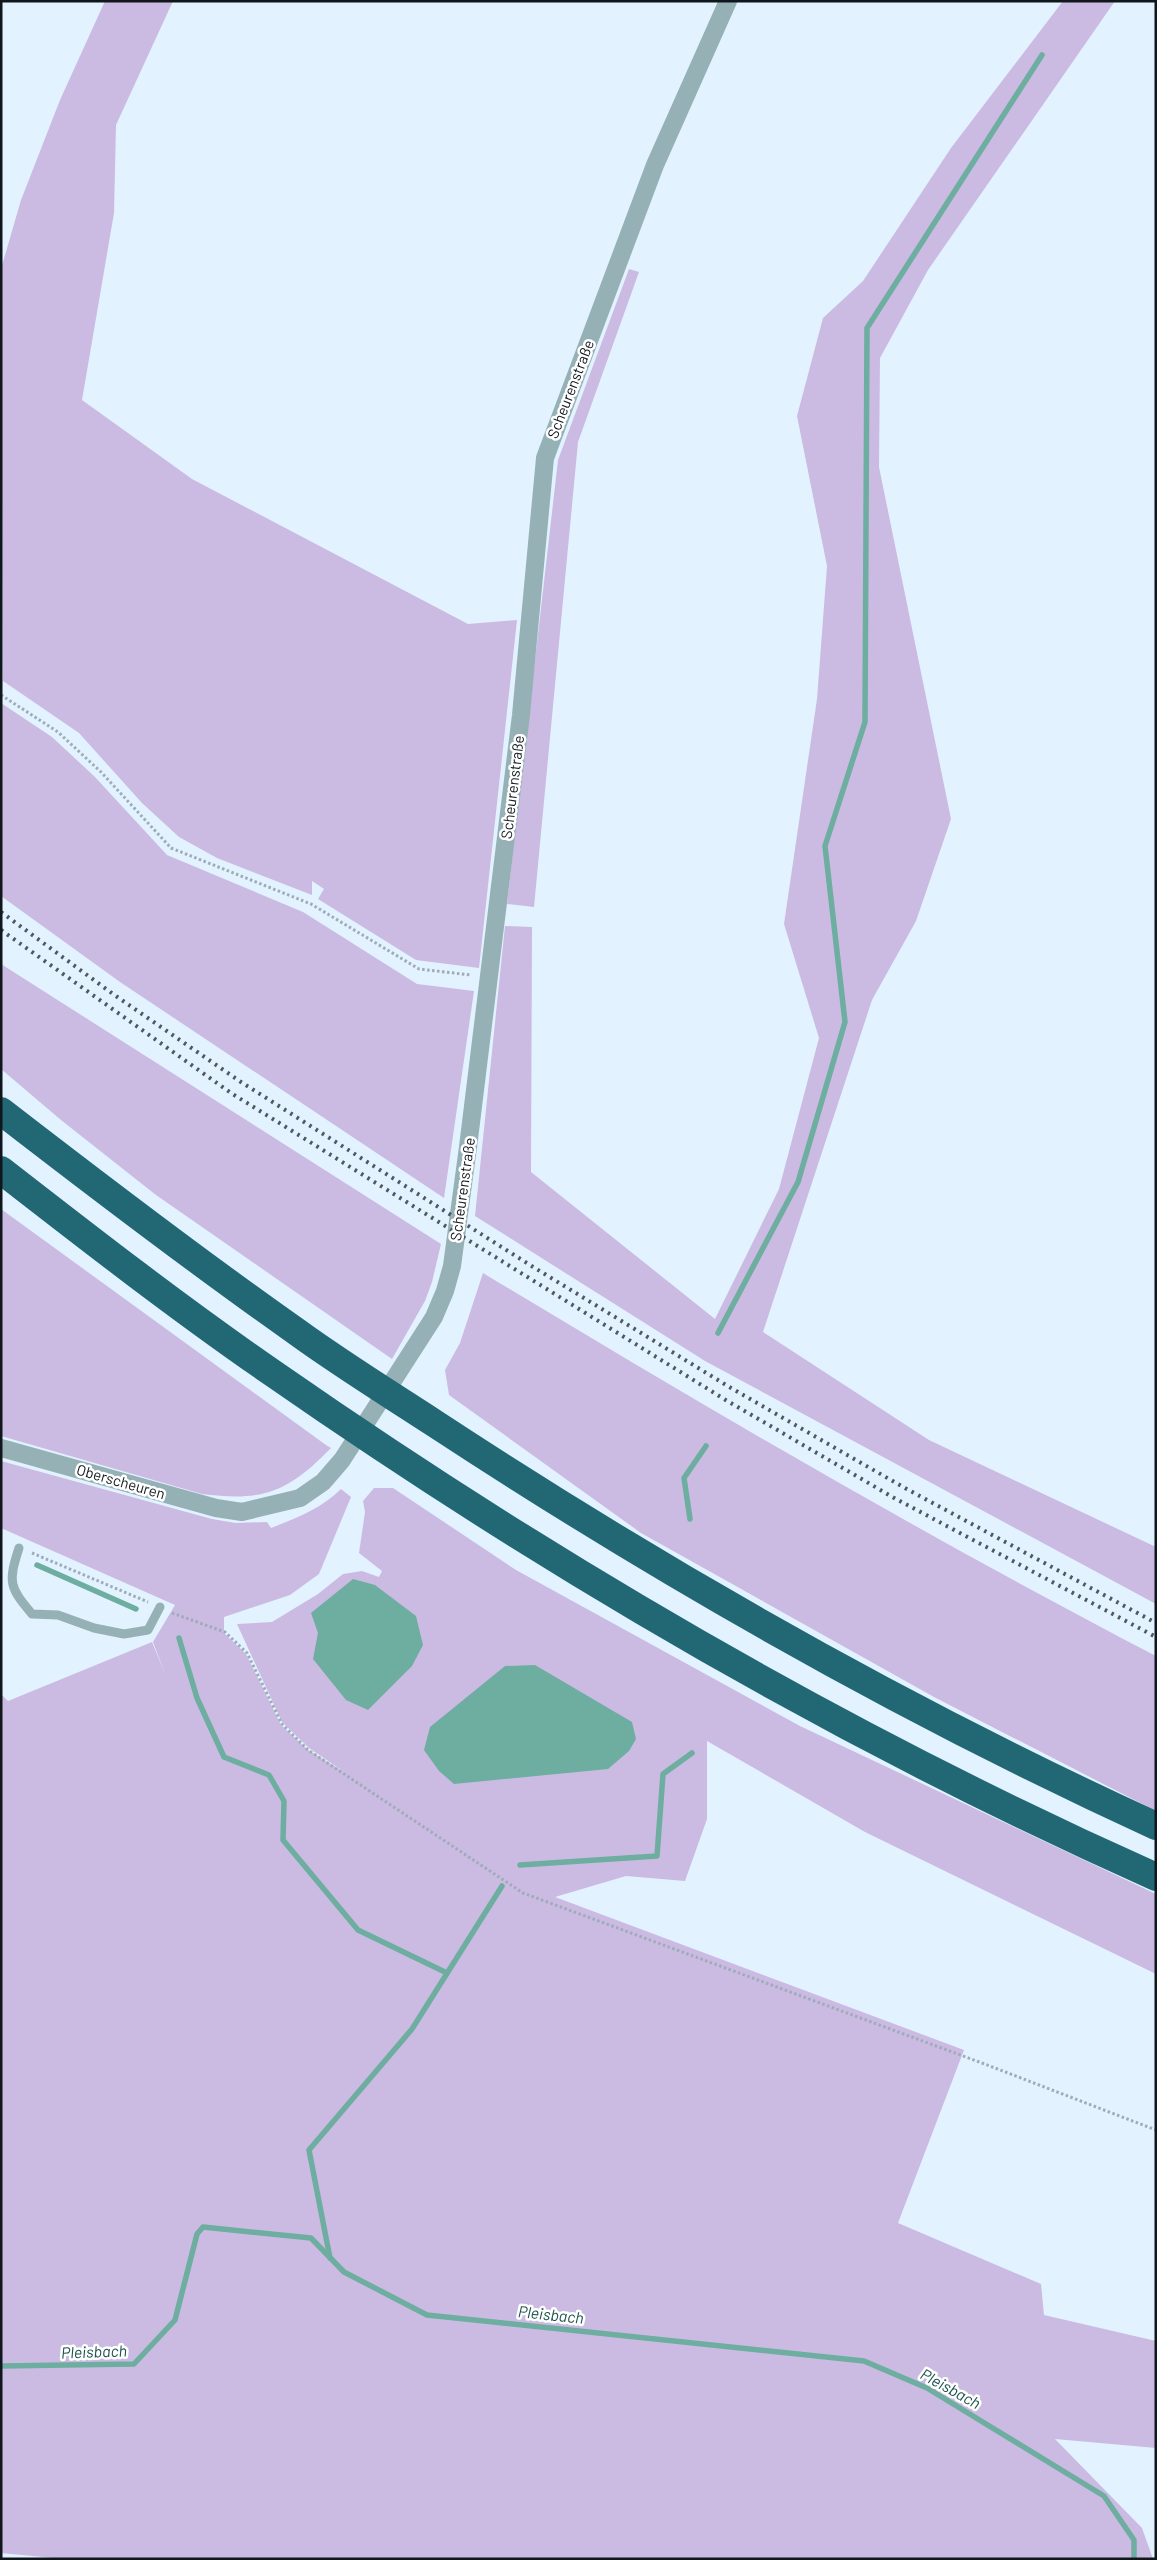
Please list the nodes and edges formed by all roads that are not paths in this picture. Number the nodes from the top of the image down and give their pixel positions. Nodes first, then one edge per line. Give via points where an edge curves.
1 (728, 1) edge
2 (1, 1110) edge
3 (1, 1170) edge
4 (1, 1448) edge
5 (242, 1512) joint
6 (19, 1548) road end
7 (160, 1607) road end
8 (1156, 1826) edge
9 (1156, 1877) edge

1 - 5 street, Scheurenstraße via 655,165 544,458 521,715 452,1266 434,1317 342,1460 323,1482 300,1498
2 - 8 highway via 114,1199 297,1332 510,1473 812,1652 966,1733
3 - 9 highway via 272,1373 483,1513 632,1604 788,1693 952,1778
4 - 5 street, Oberscheuren via 216,1508
6 - 7 lane via 10,1574 15,1594 32,1614 58,1615 94,1628 124,1634 148,1630

